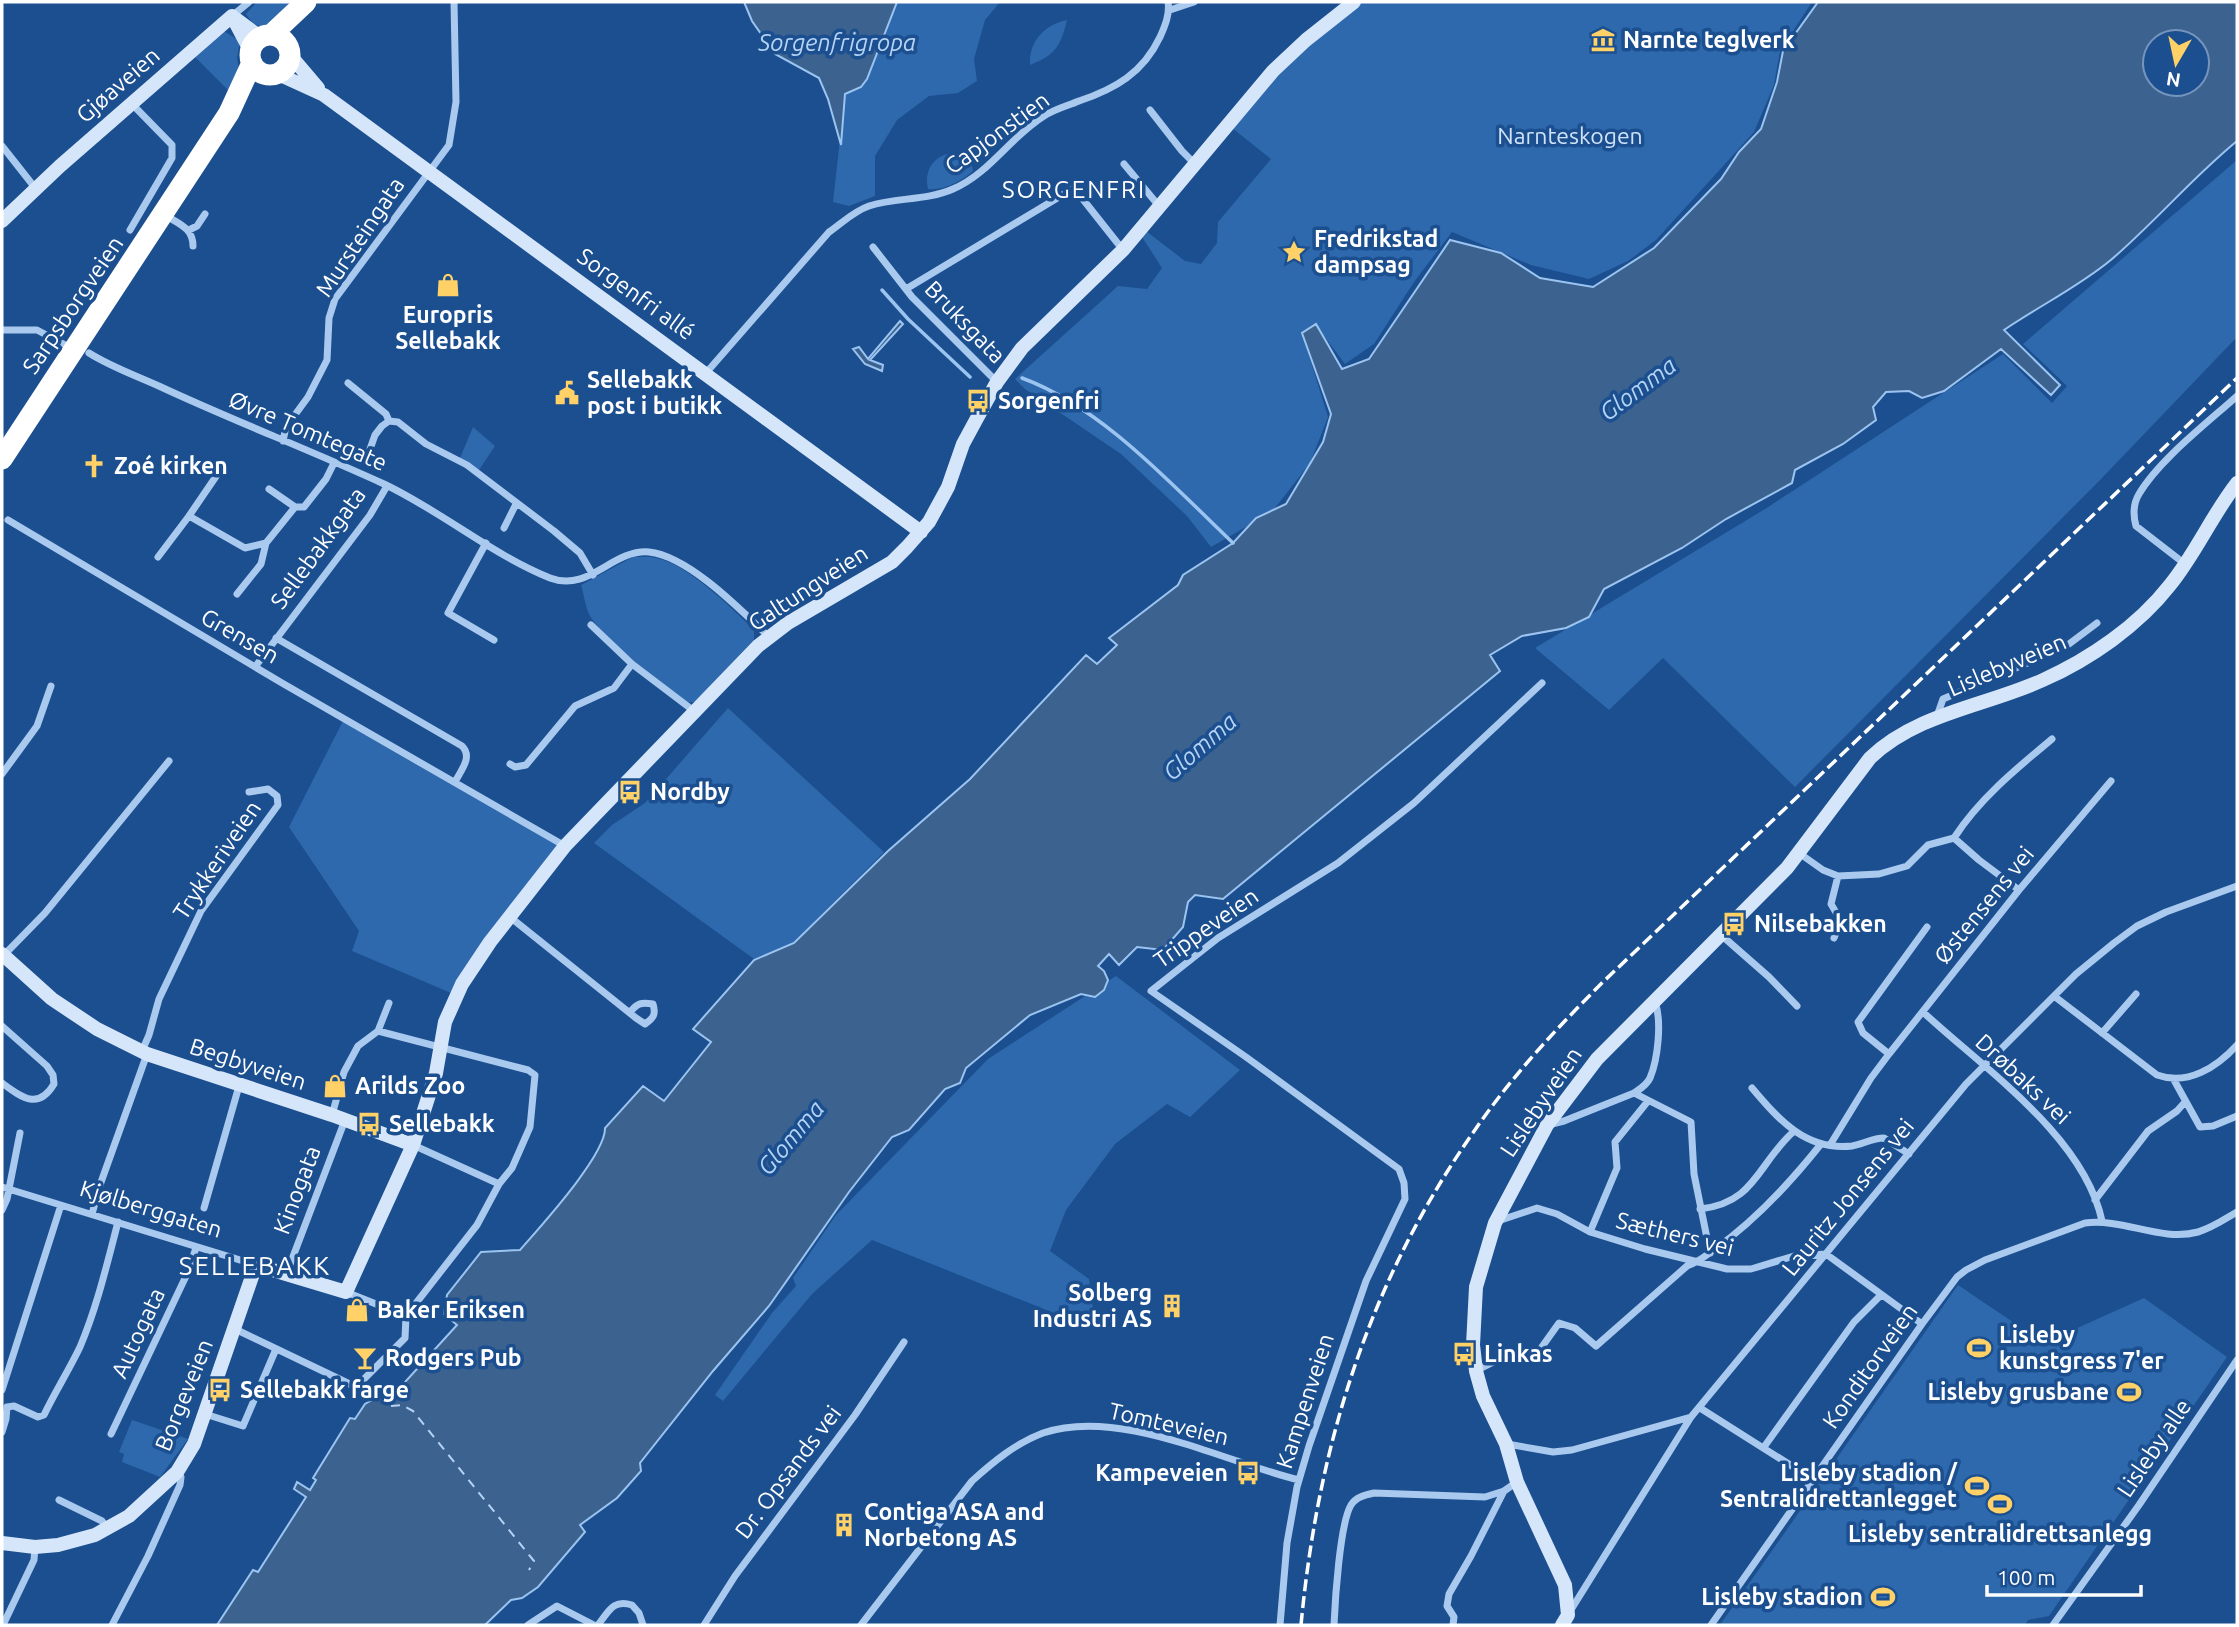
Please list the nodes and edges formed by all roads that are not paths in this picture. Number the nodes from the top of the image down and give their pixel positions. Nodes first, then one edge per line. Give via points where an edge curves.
1 (249, 2) edge
2 (454, 2) edge
3 (1195, 2) edge
4 (1354, 2) edge
5 (303, 5) edge
6 (1169, 6) edge
7 (232, 16) junction
8 (269, 54) junction
9 (324, 95) junction
10 (132, 104) junction
11 (1150, 110) dead end
12 (2, 146) edge
13 (1194, 163) junction
14 (1124, 164) dead end
15 (429, 171) junction
16 (36, 189) junction
17 (1159, 206) junction
18 (205, 214) dead end
19 (164, 215) junction
20 (2, 221) edge
21 (130, 230) dead end
22 (189, 230) junction
23 (193, 247) dead end
24 (873, 247) dead end
25 (1123, 250) junction
26 (906, 289) junction
27 (2, 330) edge
28 (82, 352) junction
29 (110, 364) junction
30 (105, 372) dead end
31 (706, 373) junction
32 (997, 382) junction
33 (348, 383) dead end
34 (2237, 396) edge
35 (389, 421) junction
36 (283, 441) junction
37 (369, 452) dead end
38 (2, 459) edge
39 (334, 463) junction
40 (219, 472) dead end
41 (2237, 483) edge
42 (387, 486) junction
43 (269, 489) dead end
44 (516, 504) junction
45 (295, 507) junction
46 (189, 516) junction
47 (8, 520) dead end
48 (504, 528) dead end
49 (921, 532) junction
50 (266, 543) junction
51 (486, 543) junction
52 (158, 557) dead end
53 (2185, 564) junction
54 (593, 575) junction
55 (237, 594) dead end
56 (2097, 624) dead end
57 (591, 625) dead end
58 (768, 636) junction
59 (276, 638) junction
60 (494, 640) dead end
61 (632, 664) junction
62 (255, 667) junction
63 (1542, 683) dead end
64 (51, 686) dead end
65 (694, 711) junction
66 (1936, 719) junction
67 (2052, 739) dead end
68 (169, 761) dead end
69 (510, 764) dead end
70 (2, 774) edge
71 (2111, 781) dead end
72 (454, 782) junction
73 (249, 792) dead end
74 (1954, 838) junction
75 (565, 846) junction
76 (1799, 852) junction
77 (1838, 876) junction
78 (2237, 886) edge
79 (2019, 890) junction
80 (510, 916) junction
81 (1927, 927) dead end
82 (1720, 934) junction
83 (1834, 938) dead end
84 (3, 954) edge
85 (2136, 994) dead end
86 (2054, 996) junction
87 (1654, 1001) junction
88 (389, 1003) dead end
89 (1797, 1006) dead end
90 (630, 1012) dead end
91 (1923, 1012) junction
92 (2, 1026) edge
93 (378, 1031) junction
94 (2102, 1033) junction
95 (2237, 1045) edge
96 (440, 1046) junction
97 (144, 1053) junction
98 (1889, 1054) junction
99 (1984, 1066) junction
100 (2174, 1080) junction
101 (2, 1083) edge
102 (239, 1086) junction
103 (1752, 1088) dead end
104 (1634, 1093) junction
105 (1648, 1101) junction
106 (2185, 1102) junction
107 (2237, 1116) edge
108 (338, 1117) junction
109 (1547, 1125) junction
110 (1793, 1132) junction
111 (20, 1133) dead end
112 (1826, 1144) junction
113 (413, 1145) junction
114 (1909, 1154) junction
115 (499, 1184) junction
116 (5, 1188) edge
117 (1405, 1199) joint
118 (2095, 1200) junction
119 (61, 1205) junction
120 (204, 1208) dead end
121 (1700, 1209) junction
122 (2, 1210) edge
123 (2237, 1212) edge
124 (93, 1214) junction
125 (2102, 1221) junction
126 (118, 1222) junction
127 (1495, 1223) junction
128 (1590, 1232) junction
129 (196, 1248) junction
130 (1710, 1253) junction
131 (1826, 1254) junction
132 (1699, 1262) junction
133 (256, 1265) junction
134 (286, 1275) junction
135 (346, 1292) junction
136 (1881, 1295) junction
137 (406, 1316) junction
138 (1922, 1324) junction
139 (234, 1329) junction
140 (904, 1342) dead end
141 (276, 1349) junction
142 (2237, 1360) edge
143 (1476, 1371) junction
144 (2, 1390) edge
145 (4, 1403) edge
146 (1700, 1408) junction
147 (205, 1415) junction
148 (1691, 1417) junction
149 (2, 1432) edge
150 (111, 1434) dead end
151 (1506, 1444) junction
152 (1764, 1447) junction
153 (177, 1472) junction
154 (1299, 1480) junction
155 (1814, 1480) junction
156 (1517, 1482) junction
157 (1504, 1491) junction
158 (59, 1500) dead end
159 (107, 1529) junction
160 (2, 1543) edge
161 (35, 1547) junction
162 (1565, 1620) edge
163 (3, 1625) edge
164 (112, 1625) edge
165 (528, 1625) edge
166 (596, 1625) edge
167 (643, 1625) edge
168 (704, 1625) edge
169 (861, 1625) edge
170 (1280, 1625) edge
171 (1334, 1625) edge
172 (1453, 1625) edge
173 (1712, 1625) edge
174 (2053, 1625) edge

1 - 7 street, Gjøaveien
2 - 15 street, Mursteingata via 456,102 452,135
3 - 6 street, Capjonstien
4 - 13 street, Galtungveien via 1273,71
5 - 8 highway, Sarpsborgveien
6 - 31 street, Capjonstien via 1155,47 1135,74 1122,83 1045,115 979,174 954,189 866,207 829,232
7 - 8 street
7 - 10 street, Gjøaveien
8 - 9 street
8 - 9 street
8 - 19 highway, Sarpsborgveien
9 - 15 street, Sorgenfri allé
10 - 16 street, Gjøaveien
10 - 21 street via 173,149
11 - 13 street
12 - 16 street
13 - 17 street, Galtungveien
14 - 17 street
15 - 31 street, Sorgenfri allé
15 - 36 street, Mursteingata via 335,299 327,360 286,427
16 - 20 street, Gjøaveien
17 - 25 street, Galtungveien
18 - 22 street
19 - 22 street
19 - 28 highway, Sarpsborgveien
22 - 23 street
24 - 26 street, Bruksgata
25 - 26 street, Bruksgata via 1074,188
25 - 32 street, Galtungveien via 1022,348
26 - 32 street, Bruksgata
27 - 28 street via 37,330
28 - 29 street, Øvre Tomtegate
28 - 38 highway, Sarpsborgveien
29 - 30 street
29 - 36 street, Øvre Tomtegate
31 - 49 street, Sorgenfri allé
32 - 49 street, Galtungveien via 963,444 948,487
33 - 35 street
34 - 53 street via 2170,457 2138,495 2133,514 2136,526
35 - 37 street via 379,429
35 - 44 street via 398,422 426,444 467,465
36 - 39 street, Øvre Tomtegate
39 - 42 street, Øvre Tomtegate
39 - 45 street via 304,507
40 - 46 street
41 - 53 street, Lislebyveien
42 - 51 street, Øvre Tomtegate
42 - 59 street, Sellebakkgata
43 - 45 street
44 - 48 street
44 - 54 street via 580,553
45 - 50 street
46 - 50 street via 245,548
46 - 52 street
47 - 62 street, Grensen
49 - 58 street, Galtungveien via 892,562
50 - 55 street via 261,564
51 - 54 street, Øvre Tomtegate via 552,579 583,580
51 - 60 street via 448,613
53 - 66 street, Lislebyveien via 2159,599 2126,630 2086,657 2043,680
54 - 58 street, Øvre Tomtegate via 632,555 649,552 664,556 728,599
56 - 66 street, Lislebyveien via 2065,647 1942,699
57 - 61 street
58 - 65 street, Galtungveien
59 - 62 street, Sellebakkgata
59 - 72 street, Grensen via 463,746 468,758
61 - 65 street
61 - 69 street via 614,688 575,706 526,765
62 - 72 street, Grensen
63 - 117 street, Trippeveien via 1415,803 1349,855 1218,938 1151,991 1399,1168
64 - 70 street via 37,726
65 - 75 street, Galtungveien
66 - 76 street, Lislebyveien via 1886,742
67 - 74 street via 1980,805
68 - 84 street via 45,914
71 - 79 street, Østensens vei
72 - 75 street, Grensen
73 - 97 street, Trykkeriveien via 268,789 277,796 278,805 201,911 159,999
74 - 77 street via 1928,845 1901,869
74 - 79 street
75 - 80 street, Galtungveien
76 - 77 street
76 - 82 street, Lislebyveien
77 - 83 street via 1830,904 1842,919
78 - 86 street, Lauritz Jonsens vei via 2137,926
79 - 91 street, Østensens vei
80 - 90 street
80 - 96 street, Galtungveien via 462,984
81 - 98 street, Østensens vei via 1857,1022 1863,1033
82 - 87 street, Lislebyveien
82 - 89 street
84 - 97 street, Begbyveien via 52,999
85 - 94 street
86 - 94 street
86 - 99 street, Lauritz Jonsens vei
87 - 104 street via 1660,1021 1651,1076
87 - 109 street, Lislebyveien via 1597,1059
88 - 93 street
91 - 98 street, Østensens vei
91 - 99 street, Drøbaks vei
92 - 101 street via 47,1066 54,1084 42,1098 33,1100
93 - 96 street
93 - 108 street, Kinogata via 358,1046 344,1072
94 - 100 street via 2157,1075
95 - 100 street via 2205,1071
96 - 113 street, Galtungveien
96 - 115 street via 535,1075 530,1127 512,1168
97 - 102 street, Begbyveien
97 - 124 street, Trykkeriveien
98 - 112 street, Østensens vei
99 - 114 street, Lauritz Jonsens vei
99 - 118 street, Drøbaks vei via 2052,1130
100 - 106 street
102 - 108 street, Begbyveien
102 - 120 street
103 - 110 street
104 - 105 street
104 - 109 street
105 - 121 street via 1691,1122
105 - 128 street via 1615,1142 1617,1168
106 - 107 street via 2203,1128
106 - 118 street via 2148,1131
108 - 113 street, Begbyveien
108 - 134 street, Kinogata
109 - 127 street, Lislebyveien
110 - 112 street
110 - 121 street via 1741,1195 1723,1205
111 - 116 street
112 - 114 street via 1854,1146 1884,1138
112 - 130 street, Østensens vei via 1765,1207
113 - 115 street, Begbyveien
113 - 135 street, Galtungveien
114 - 131 street, Lauritz Jonsens vei
115 - 137 street via 477,1225
116 - 119 street, Kjølberggaten
116 - 122 street
117 - 154 street, Kampenveien via 1366,1281
118 - 125 street, Drøbaks vei
119 - 124 street, Kjølberggaten
119 - 144 street
121 - 130 street
123 - 125 street via 2202,1231 2172,1235
124 - 126 street, Kjølberggaten
125 - 138 street, Konditorveien via 2071,1226 1966,1270
126 - 129 street, Kjølberggaten
126 - 145 street via 79,1350 44,1415 38,1417
127 - 128 street, Sæthers vei via 1537,1208
127 - 143 street, Lislebyveien via 1476,1287
128 - 132 street, Sæthers vei
129 - 133 street, Kjølberggaten
129 - 150 street, Autogata
130 - 132 street, Østensens vei
131 - 132 street, Sæthers vei via 1794,1256 1739,1270
131 - 136 street
131 - 146 street, Lauritz Jonsens vei
132 - 143 street, Østensens vei via 1687,1266 1596,1346 1575,1328 1559,1323 1539,1351 1501,1358
133 - 134 street, Kjølberggaten
133 - 139 street, Borgeveien
134 - 135 street, Kjølberggaten
135 - 137 street, Kjølberggaten
136 - 138 street
136 - 152 street via 1854,1322
137 - 141 street via 405,1338 356,1387
138 - 155 street, Konditorveien
139 - 141 street
139 - 147 street, Borgeveien
140 - 168 street, Dr. Opsands vei
141 - 147 street via 243,1426
142 - 174 street, Lisleby alle
143 - 151 street, Lislebyveien
145 - 149 street
146 - 148 street, Lauritz Jonsens vei
146 - 152 street
147 - 153 street, Borgeveien
148 - 151 street via 1572,1450 1553,1452
148 - 162 street, Lauritz Jonsens vei
151 - 156 street, Lislebyveien
152 - 155 street
153 - 159 street, Borgeveien via 129,1516
153 - 164 street via 180,1485
154 - 169 street, Tomteveien via 1119,1429 1096,1426 1042,1433 1002,1456 972,1481
154 - 170 street, Kampenveien via 1287,1543
155 - 173 street, Konditorveien
156 - 157 street
156 - 162 street, Lislebyveien via 1565,1585
157 - 171 street via 1485,1497 1361,1496 1351,1505 1347,1518
157 - 172 street via 1449,1594 1447,1606
158 - 159 street via 102,1521
159 - 161 street, Borgeveien via 76,1542
160 - 161 street, Borgeveien
161 - 163 street via 34,1560
165 - 166 street via 557,1606
166 - 167 street via 618,1602 632,1605

